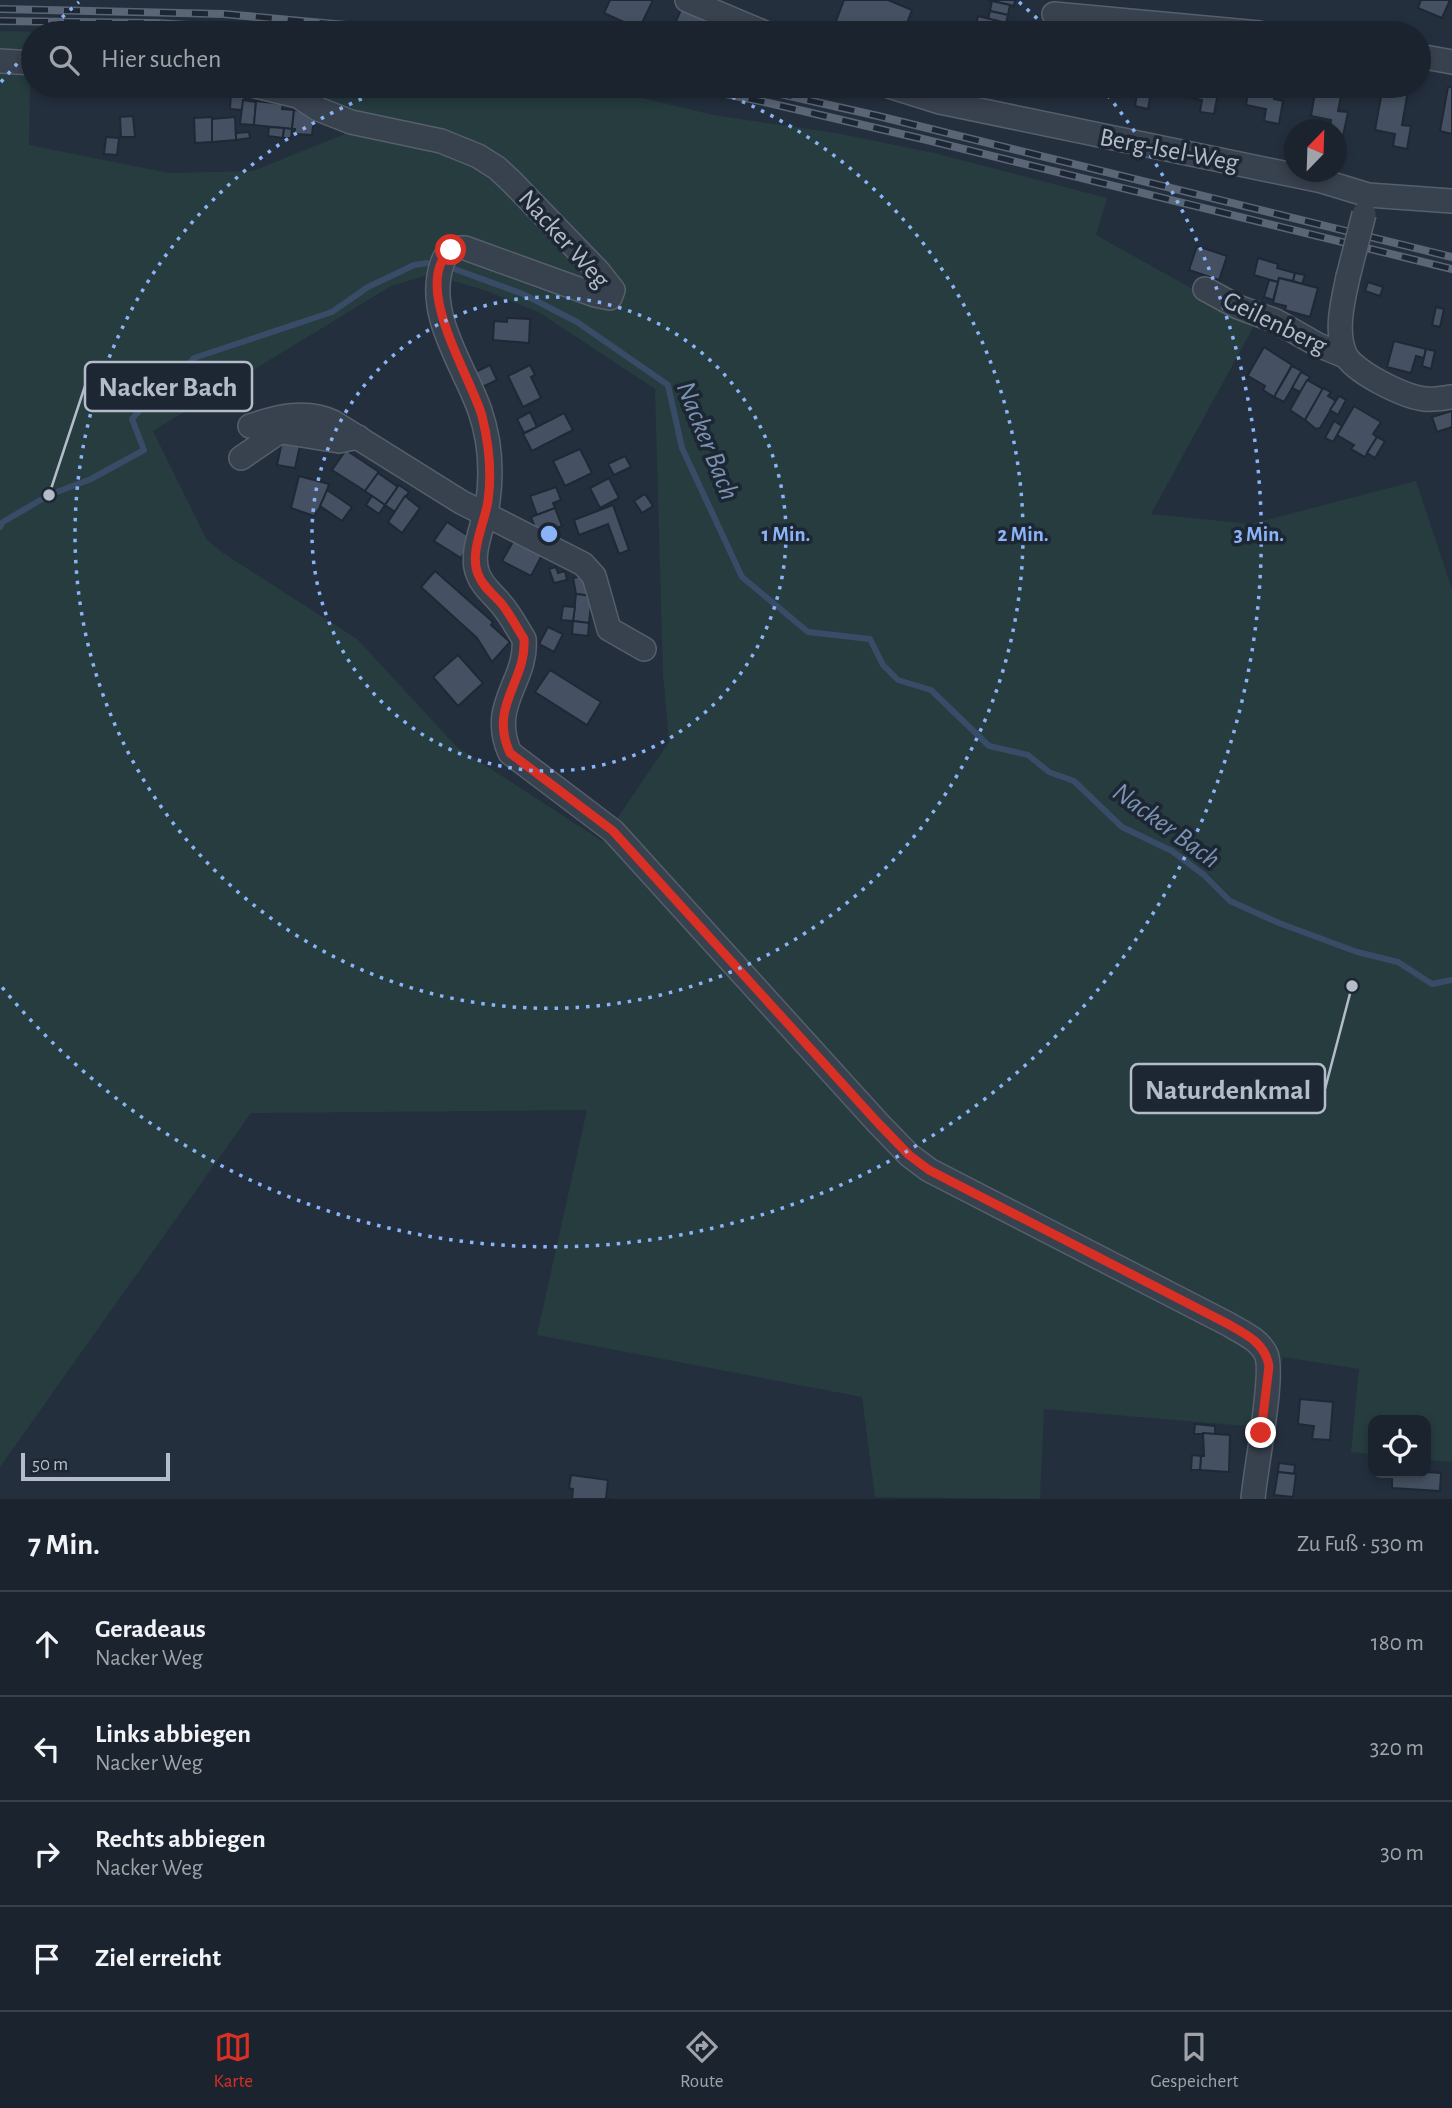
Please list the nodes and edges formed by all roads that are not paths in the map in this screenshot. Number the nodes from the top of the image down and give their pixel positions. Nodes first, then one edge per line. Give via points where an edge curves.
1 (687, 0) edge
2 (1054, 14) dead end
3 (737, 21) edge
4 (1130, 21) edge
5 (1431, 58) edge
6 (0, 61) edge
7 (21, 62) edge
8 (1452, 62) edge
9 (301, 98) edge
10 (927, 98) edge
11 (1452, 201) edge
12 (1366, 204) junction
13 (1205, 289) dead end
14 (1345, 356) junction
15 (1452, 397) edge
16 (250, 426) dead end
17 (359, 438) junction
18 (241, 458) dead end
19 (485, 514) junction
20 (644, 649) dead end
21 (1253, 1499) edge

1 - 3 street
2 - 4 street
5 - 8 street
6 - 7 street
9 - 19 street, Nacker Weg via 351,122 441,141 478,156 512,182 613,290 610,298 595,296 470,248 454,249 445,256 439,274 441,315 481,413 489,450
10 - 12 street, Berg-Isel-Weg via 1322,181
11 - 12 street, Berg-Isel-Weg
12 - 14 street, Geilenberg, bridge via 1340,326
13 - 14 street, Geilenberg
14 - 15 street, Geilenberg via 1391,388 1421,399
16 - 17 street via 303,415 326,419
17 - 18 street via 339,441 283,432
17 - 19 street
19 - 20 street via 587,568 609,629
19 - 21 street, Nacker Weg via 477,574 525,644 504,714 510,753 613,831 918,1162 1228,1324 1263,1348 1269,1377

